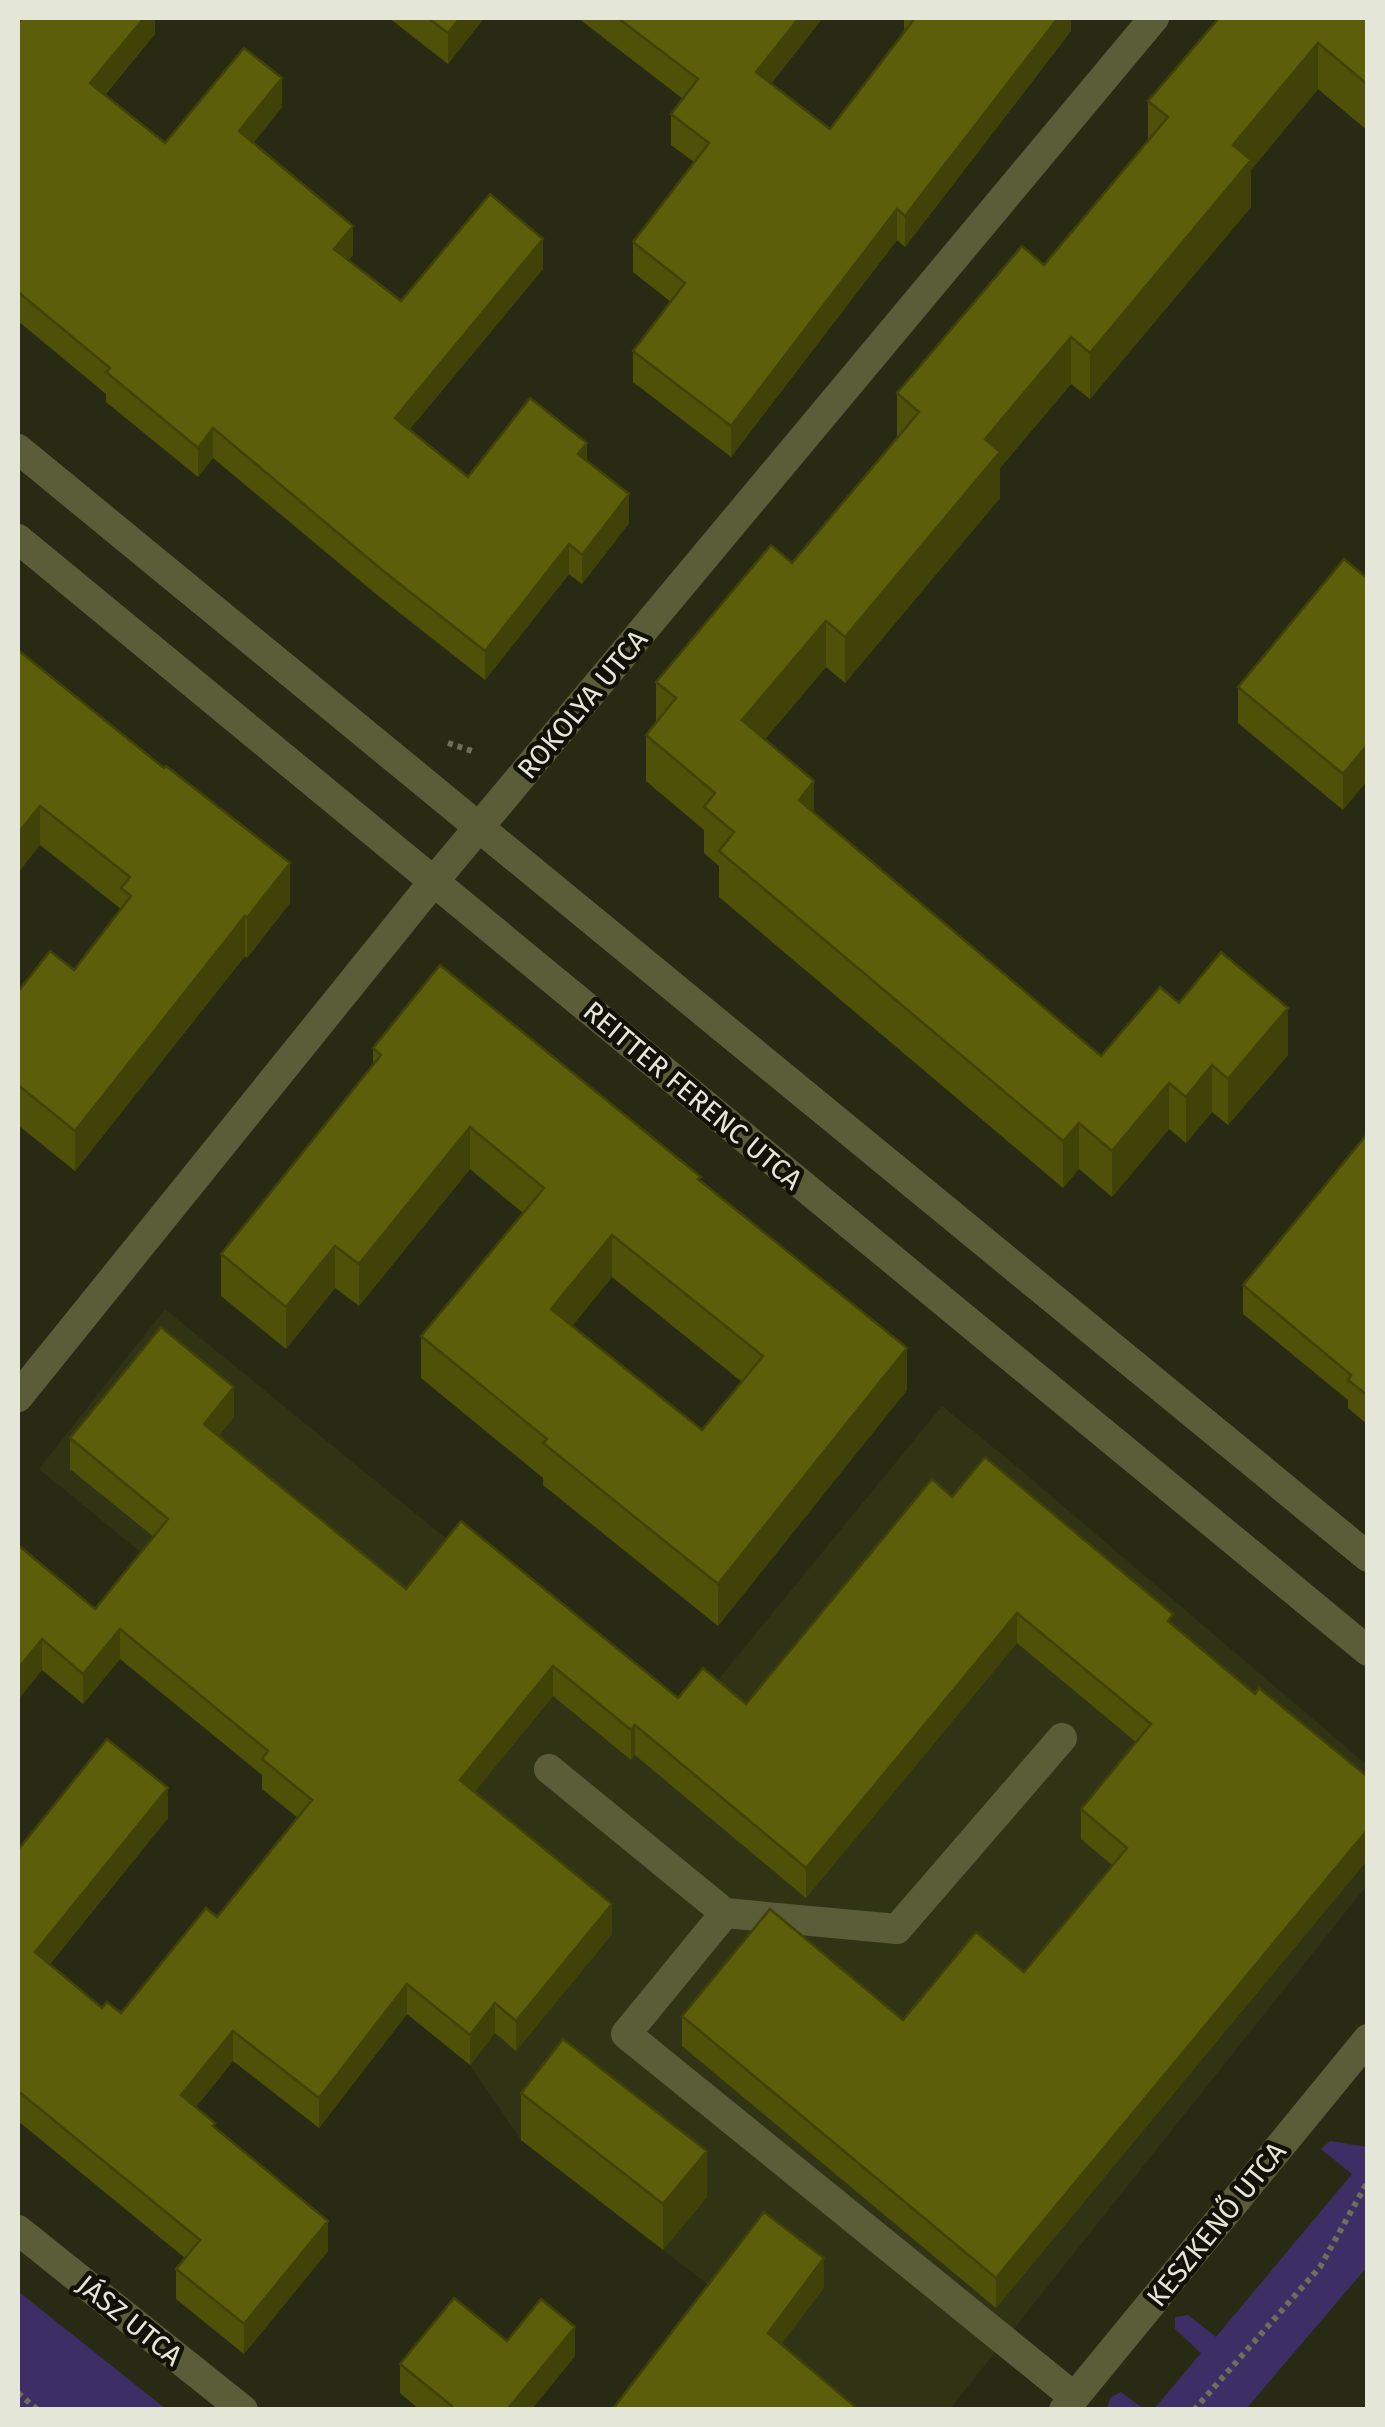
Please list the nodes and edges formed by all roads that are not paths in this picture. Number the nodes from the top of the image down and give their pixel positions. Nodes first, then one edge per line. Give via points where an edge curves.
1 (1154, 18) edge
2 (18, 449) edge
3 (18, 540) edge
4 (478, 828) junction
5 (434, 881) junction
6 (18, 1397) edge
7 (1368, 1557) edge
8 (1368, 1652) edge
9 (1062, 1738) dead end
10 (548, 1769) dead end
11 (725, 1913) junction
12 (1368, 2039) edge
13 (18, 2230) edge
14 (1069, 2403) edge
15 (243, 2410) edge

1 - 4 street, ROKOLYA UTCA
2 - 4 street
3 - 5 street, REITTER FERENC UTCA
4 - 5 street, ROKOLYA UTCA
4 - 7 street
5 - 6 street, ROKOLYA UTCA
5 - 8 street, REITTER FERENC UTCA
9 - 11 street via 897,1928
10 - 11 street
11 - 14 street via 626,2034
12 - 14 street, KESZKENŐ UTCA
13 - 15 street, JÁSZ UTCA

